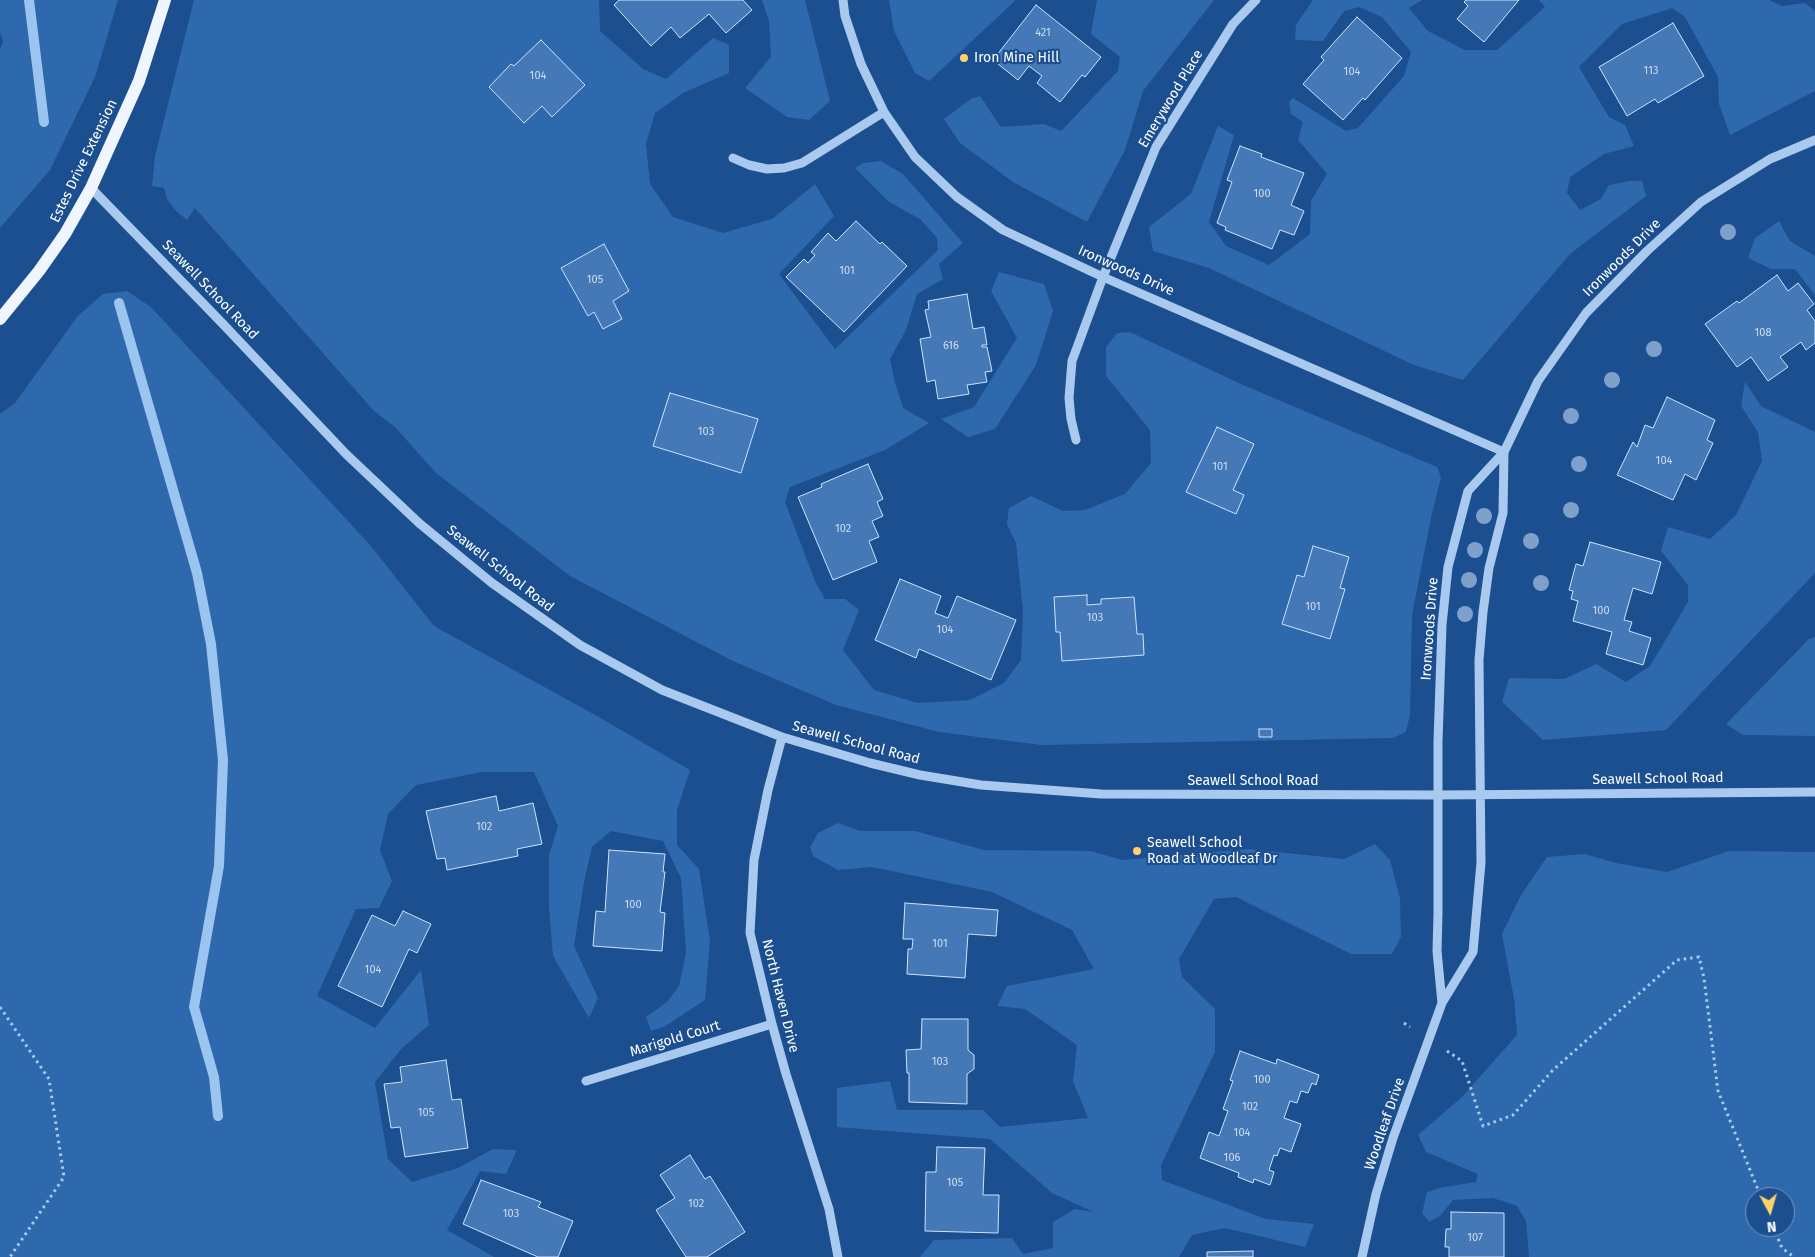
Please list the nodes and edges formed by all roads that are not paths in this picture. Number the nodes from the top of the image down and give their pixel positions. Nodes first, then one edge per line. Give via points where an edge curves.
1 (165, 0) edge
2 (843, 0) edge
3 (1256, 0) edge
4 (884, 112) junction
5 (1815, 140) edge
6 (733, 158) dead end
7 (91, 188) junction
8 (1103, 277) junction
9 (0, 319) edge
10 (1076, 440) dead end
11 (1504, 452) junction
12 (782, 737) junction
13 (1815, 792) edge
14 (1480, 794) junction
15 (1439, 795) junction
16 (1442, 1003) junction
17 (772, 1024) junction
18 (586, 1081) dead end
19 (838, 1257) edge
20 (1362, 1257) edge

1 - 7 main road, Estes Drive Extension via 139,81
2 - 4 street, Ironwoods Drive via 861,64
3 - 8 street, Emerywood Place via 1233,24 1156,147
4 - 6 street via 802,163 767,169
4 - 8 street, Ironwoods Drive via 915,157 957,197 1003,230
5 - 11 street, Ironwoods Drive via 1770,160 1701,202 1647,251 1586,313 1538,381
7 - 9 main road, Estes Drive Extension via 65,234
7 - 12 street, Seawell School Road via 346,454 419,523 492,582 580,644 654,686
8 - 10 street, Emerywood Place via 1072,361 1069,398
8 - 11 street, Ironwoods Drive
11 - 14 street, Ironwoods Drive via 1503,514 1489,568 1480,650
11 - 15 street, Ironwoods Drive via 1468,491 1448,568 1442,625
12 - 15 street, Seawell School Road via 870,763 981,785 1101,794
12 - 17 street, North Haven Drive via 754,860 750,933
13 - 14 street, Seawell School Road
14 - 15 street, Seawell School Road
14 - 16 street, Woodleaf Drive via 1481,863 1473,952
15 - 16 street, Woodleaf Drive via 1437,951
16 - 20 street, Woodleaf Drive via 1392,1138
17 - 18 street, Marigold Court
17 - 19 street, North Haven Drive via 829,1209

